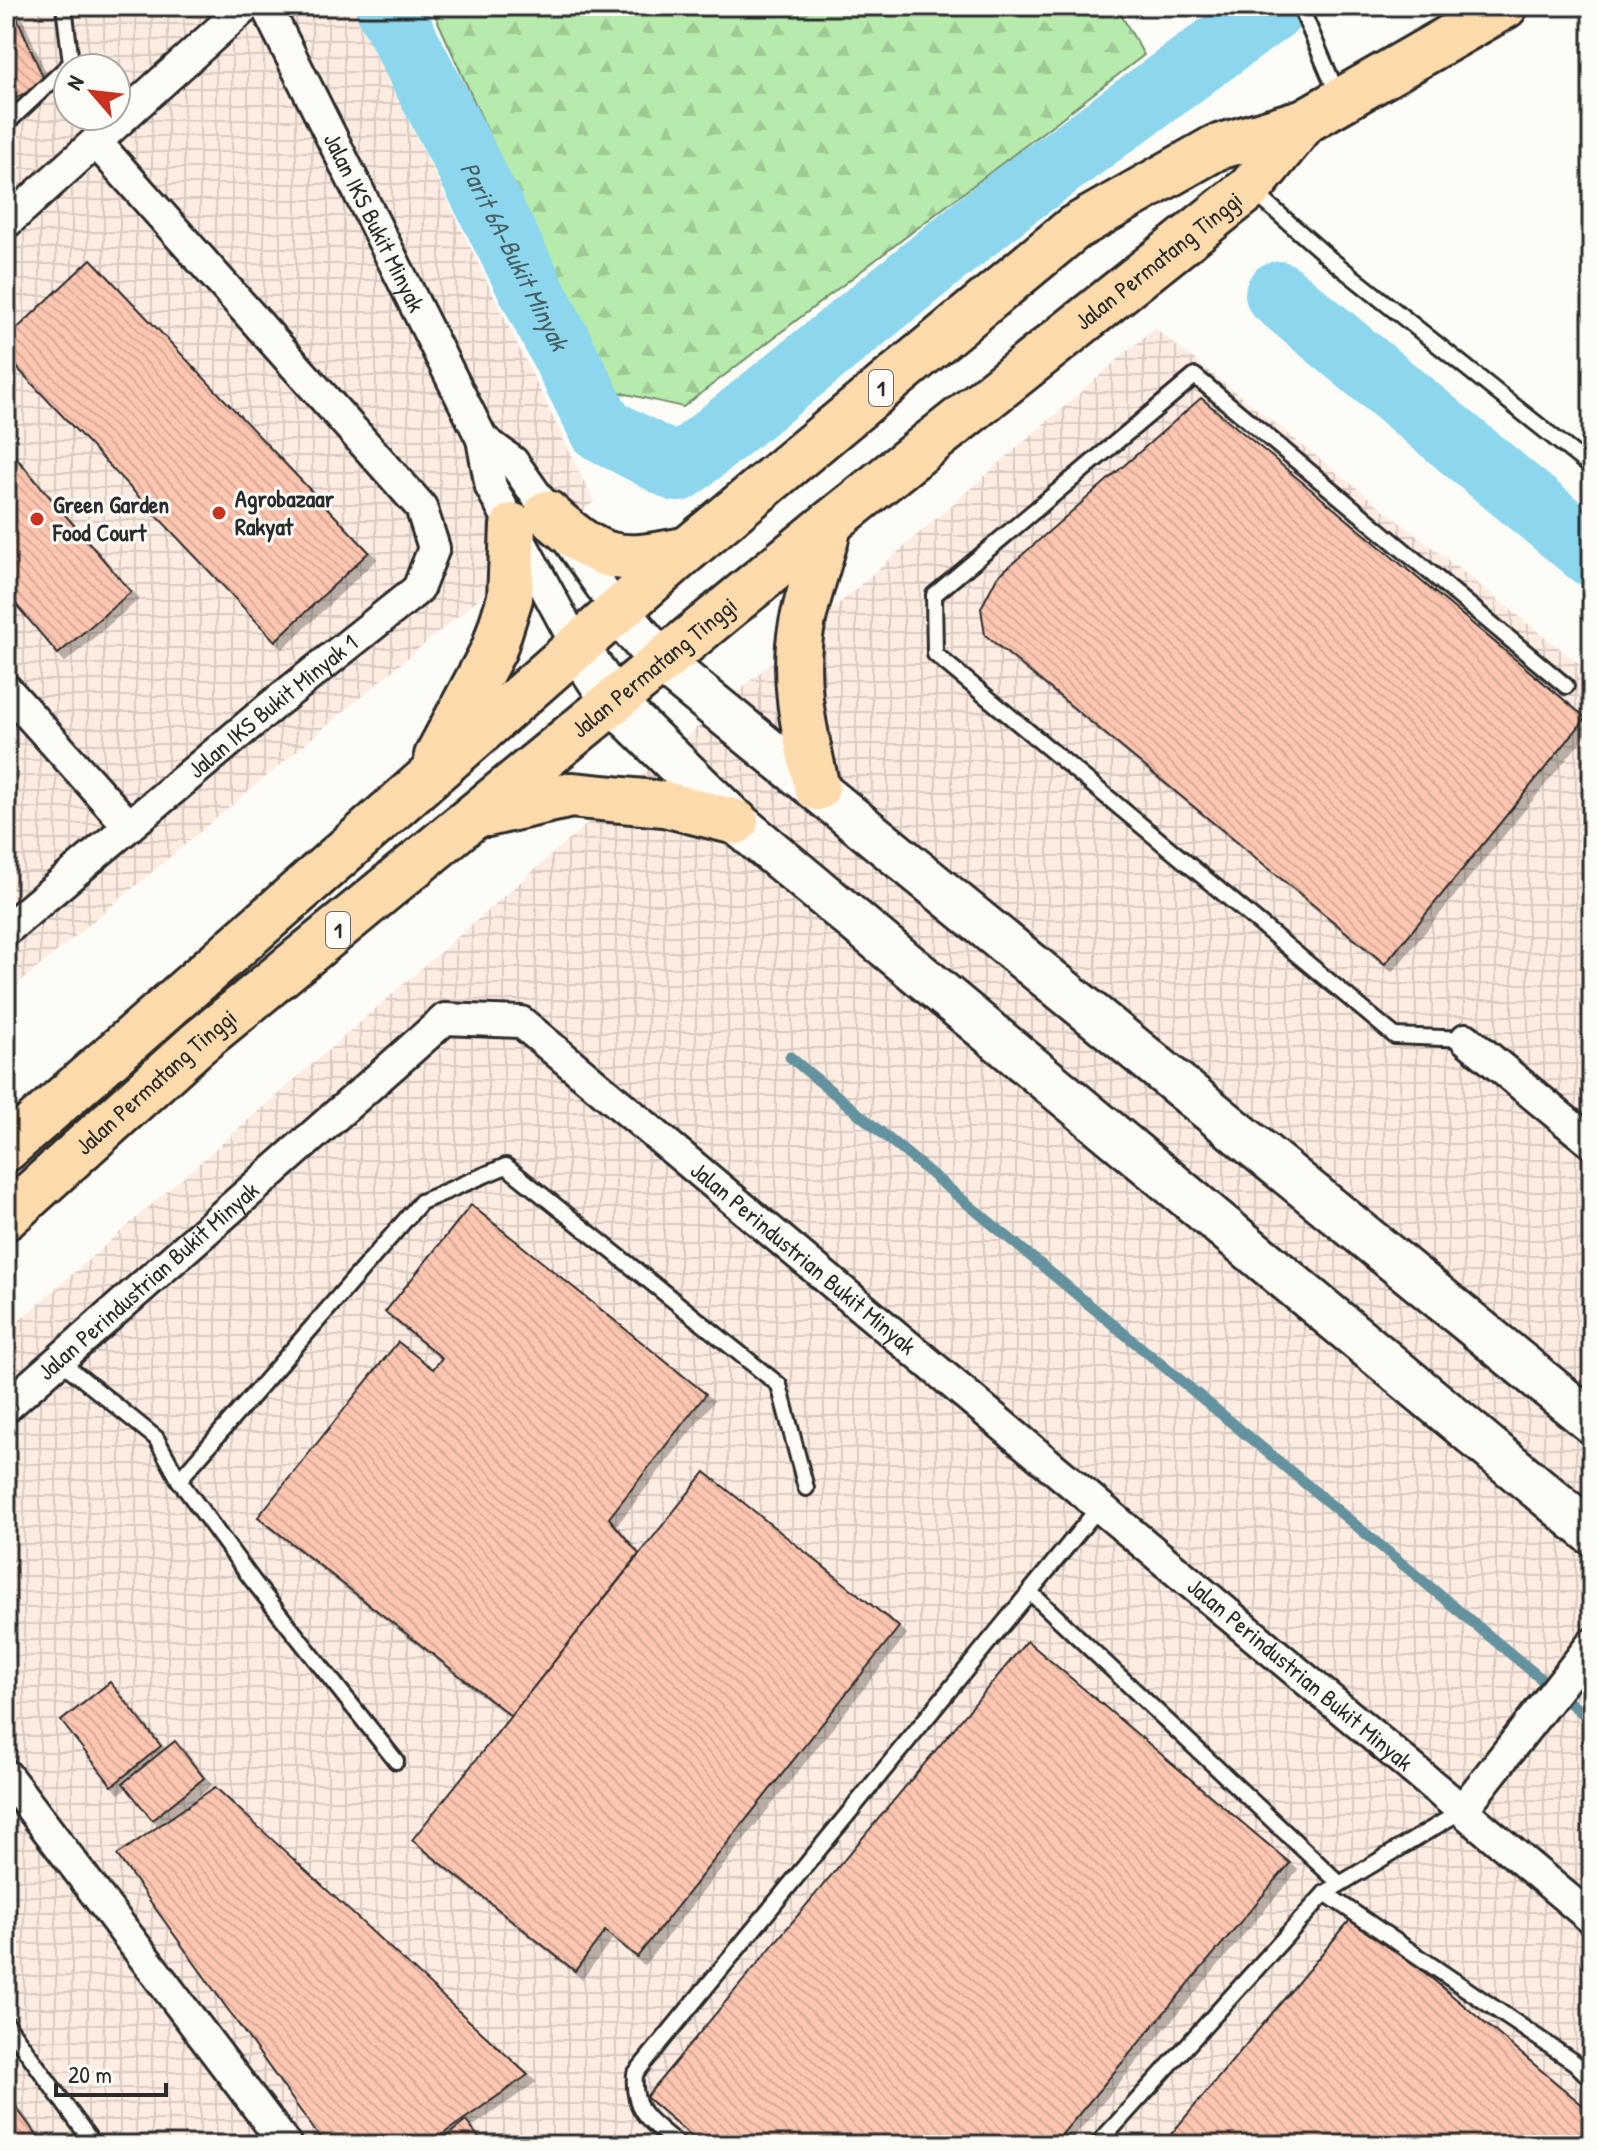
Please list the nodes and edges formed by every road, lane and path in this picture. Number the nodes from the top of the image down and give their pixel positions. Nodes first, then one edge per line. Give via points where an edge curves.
1 (64, 6) edge
2 (246, 6) edge
3 (266, 6) edge
4 (1300, 6) edge
5 (1505, 6) edge
6 (1323, 111) junction
7 (6, 124) edge
8 (96, 142) junction
9 (1250, 188) junction
10 (6, 223) edge
11 (1592, 468) edge
12 (530, 520) junction
13 (830, 523) junction
14 (688, 549) junction
15 (617, 610) junction
16 (577, 646) junction
17 (662, 663) junction
18 (1566, 686) dead end
19 (6, 689) edge
20 (614, 703) junction
21 (425, 780) junction
22 (817, 788) junction
23 (479, 815) junction
24 (736, 822) junction
25 (129, 826) junction
26 (6, 930) edge
27 (1466, 1039) joint
28 (1592, 1143) edge
29 (6, 1149) edge
30 (6, 1217) edge
31 (59, 1360) junction
32 (6, 1407) edge
33 (1592, 1422) edge
34 (179, 1480) junction
35 (806, 1488) dead end
36 (1100, 1506) junction
37 (1592, 1533) edge
38 (1030, 1592) junction
39 (1592, 1644) edge
40 (396, 1761) dead end
41 (6, 1775) edge
42 (1463, 1809) junction
43 (1339, 1883) junction
44 (1325, 1893) junction
45 (1592, 1919) edge
46 (6, 2023) edge
47 (1592, 2080) edge
48 (94, 2145) edge
49 (286, 2145) edge
50 (679, 2145) edge
51 (1097, 2145) edge

1 - 7 lane via 71,63
2 - 8 street
3 - 12 street, Jalan IKS Bukit Minyak via 482,439 491,487
4 - 6 lane via 1310,32
5 - 6 highway, Jalan Permatang Tinggi / 1
6 - 9 highway, Jalan Permatang Tinggi / 1
6 - 14 highway, Jalan Permatang Tinggi / 1 via 1215,148 1074,228
8 - 10 street
8 - 25 street, Jalan IKS Bukit Minyak 1 via 421,507 434,548 418,589
9 - 11 lane via 1329,258
9 - 13 highway, Jalan Permatang Tinggi / 1
12 - 14 highway via 616,557 639,559
12 - 15 street, Jalan IKS Bukit Minyak
12 - 16 street, Jalan IKS Bukit Minyak
12 - 21 highway via 494,649
13 - 17 highway, Jalan Permatang Tinggi / 1
13 - 22 highway via 802,625 798,678 801,719
14 - 15 highway, Jalan Permatang Tinggi / 1
15 - 16 highway, Jalan Permatang Tinggi / 1
15 - 17 main road
16 - 20 main road
16 - 21 highway, Jalan Permatang Tinggi / 1
17 - 20 highway, Jalan Permatang Tinggi / 1
17 - 22 main road
18 - 27 lane via 1195,376 934,595 935,654 1395,1036
19 - 25 street
20 - 23 highway, Jalan Permatang Tinggi / 1
20 - 24 main road
21 - 29 highway, Jalan Permatang Tinggi / 1
22 - 33 main road
23 - 24 highway via 571,795 664,804
23 - 30 highway, Jalan Permatang Tinggi / 1 via 197,1044
24 - 37 main road
25 - 26 street, Jalan IKS Bukit Minyak 1
27 - 28 street
31 - 32 street, Jalan Perindustrian Bukit Minyak
31 - 34 lane via 156,1438
31 - 36 street, Jalan Perindustrian Bukit Minyak via 445,1019 521,1022
34 - 35 lane via 421,1202 506,1166 779,1385
34 - 40 lane
36 - 38 lane
36 - 42 street, Jalan Perindustrian Bukit Minyak
38 - 43 lane
38 - 50 lane via 635,2074 633,2096 641,2113
39 - 42 street
41 - 49 street
42 - 43 lane
42 - 45 street, Jalan Perindustrian Bukit Minyak
43 - 44 lane
44 - 47 lane via 1575,2063
44 - 51 lane
46 - 48 lane

